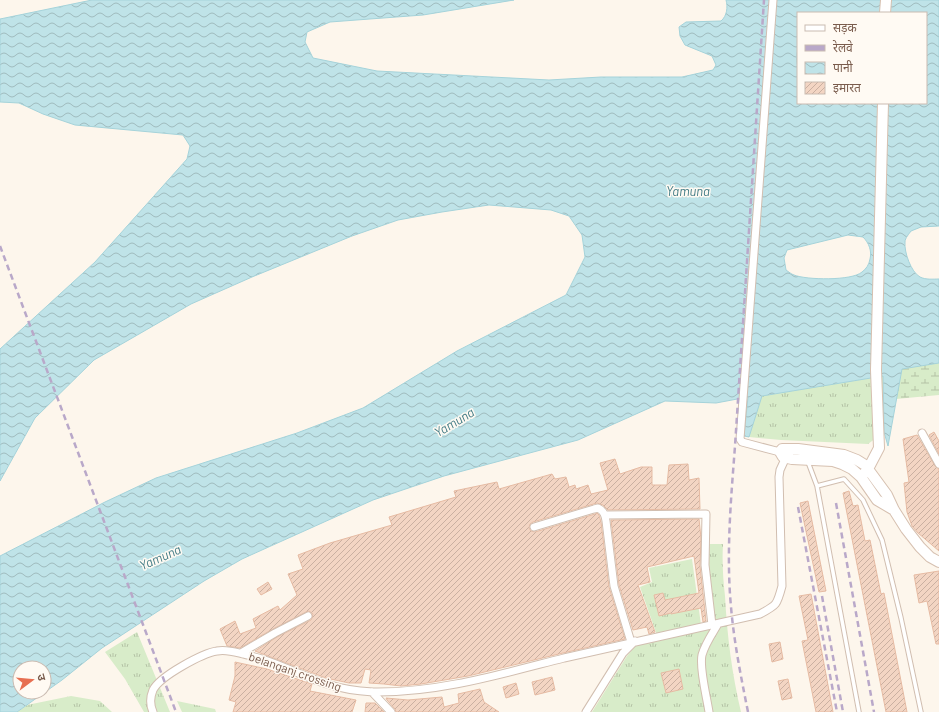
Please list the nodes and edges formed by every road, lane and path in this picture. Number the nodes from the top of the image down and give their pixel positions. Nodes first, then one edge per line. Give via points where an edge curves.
1 (773, 0) edge
2 (886, 0) edge
3 (885, 12) edge
4 (883, 104) edge
5 (922, 433) dead end
6 (783, 455) junction
7 (826, 457) junction
8 (808, 460) junction
9 (939, 464) edge
10 (865, 473) junction
11 (816, 486) junction
12 (605, 516) junction
13 (534, 527) dead end
14 (939, 562) edge
15 (308, 616) dead end
16 (715, 624) junction
17 (633, 642) junction
18 (241, 653) junction
19 (372, 692) junction
20 (153, 712) edge
21 (391, 712) edge
22 (586, 712) edge
23 (709, 712) edge
24 (859, 712) edge
25 (921, 712) edge

1 - 6 street via 740,439 742,442
2 - 3 main road
4 - 10 main road via 876,370 879,448
5 - 9 street
6 - 7 main road via 782,449 794,449
6 - 8 main road via 792,459
6 - 16 street, belanganj crossing via 779,477 782,586 778,601 760,614
7 - 8 main road
7 - 10 main road
8 - 11 lane
10 - 14 main road via 877,500 894,510 920,547
11 - 24 lane
11 - 25 lane via 844,479 863,500 882,540
12 - 13 street via 598,508
12 - 16 street via 706,514 705,565
12 - 17 street via 614,586
15 - 18 street
16 - 17 street, belanganj crossing
16 - 23 street via 704,649 701,665
17 - 19 street, belanganj crossing via 444,687
17 - 22 street via 623,653
18 - 19 street, belanganj crossing via 327,684
18 - 20 street, belanganj crossing via 217,651 204,654 172,672 153,690
19 - 21 street

